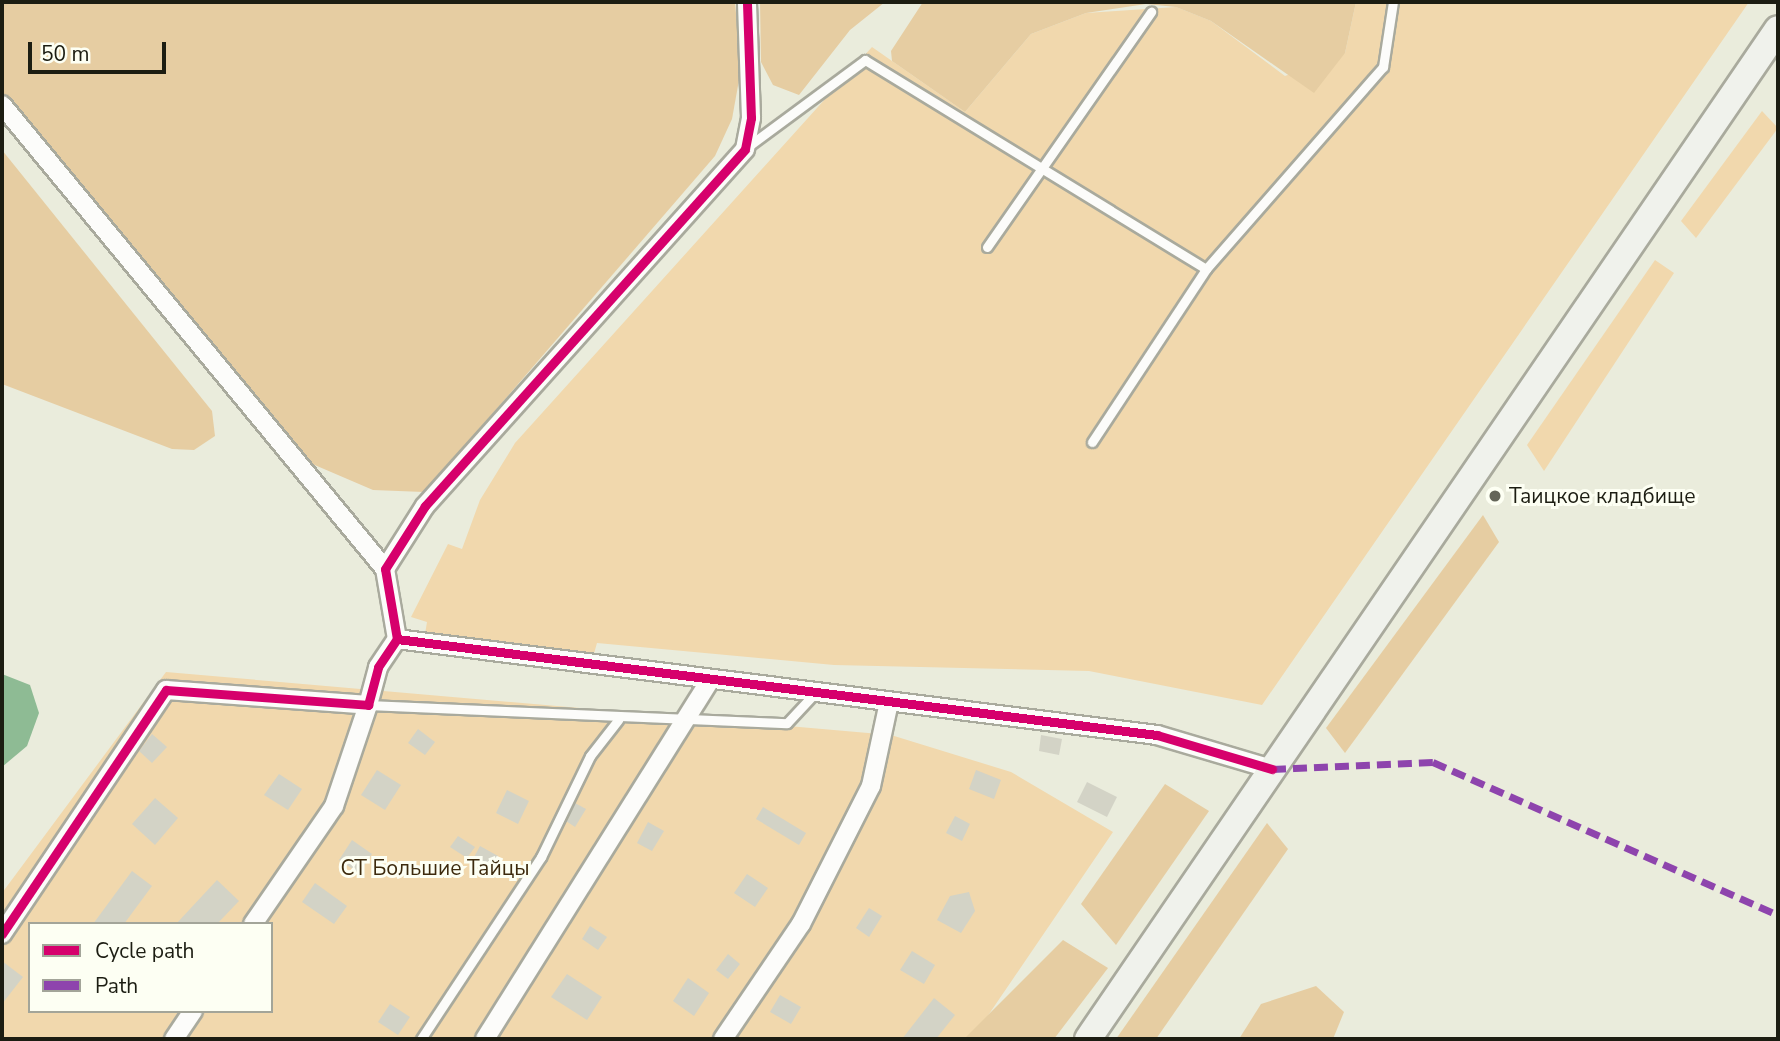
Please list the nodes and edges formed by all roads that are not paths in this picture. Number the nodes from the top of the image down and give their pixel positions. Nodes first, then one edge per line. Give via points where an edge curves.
1 (747, 2) edge
2 (1393, 2) edge
3 (1151, 12) dead end
4 (1778, 29) edge
5 (2, 105) edge
6 (745, 149) junction
7 (1040, 172) junction
8 (987, 247) dead end
9 (1206, 269) junction
10 (1092, 442) dead end
11 (385, 569) junction
12 (397, 639) junction
13 (710, 681) junction
14 (815, 693) junction
15 (889, 702) junction
16 (368, 705) junction
17 (687, 716) junction
18 (618, 720) junction
19 (1272, 769) junction
20 (254, 922) edge
21 (2, 934) edge
22 (192, 1013) edge
23 (174, 1039) edge
24 (421, 1039) edge
25 (485, 1039) edge
26 (723, 1039) edge
27 (1088, 1039) edge

1 - 6 street via 751,118
2 - 9 lane via 1383,66
3 - 7 lane
4 - 19 main road
5 - 11 street
6 - 7 lane via 865,60
6 - 11 street via 425,506
7 - 8 lane
7 - 9 lane
9 - 10 lane
11 - 12 street
12 - 13 street
12 - 16 street via 378,667
13 - 14 street
13 - 17 street
14 - 15 street
14 - 17 lane via 787,723
15 - 19 street via 1157,735
15 - 26 street via 871,786 801,924
16 - 18 lane
16 - 20 street via 334,806
16 - 21 street via 166,690
17 - 18 lane
17 - 25 street
18 - 24 lane via 590,756 541,856
19 - 27 main road
22 - 23 street

